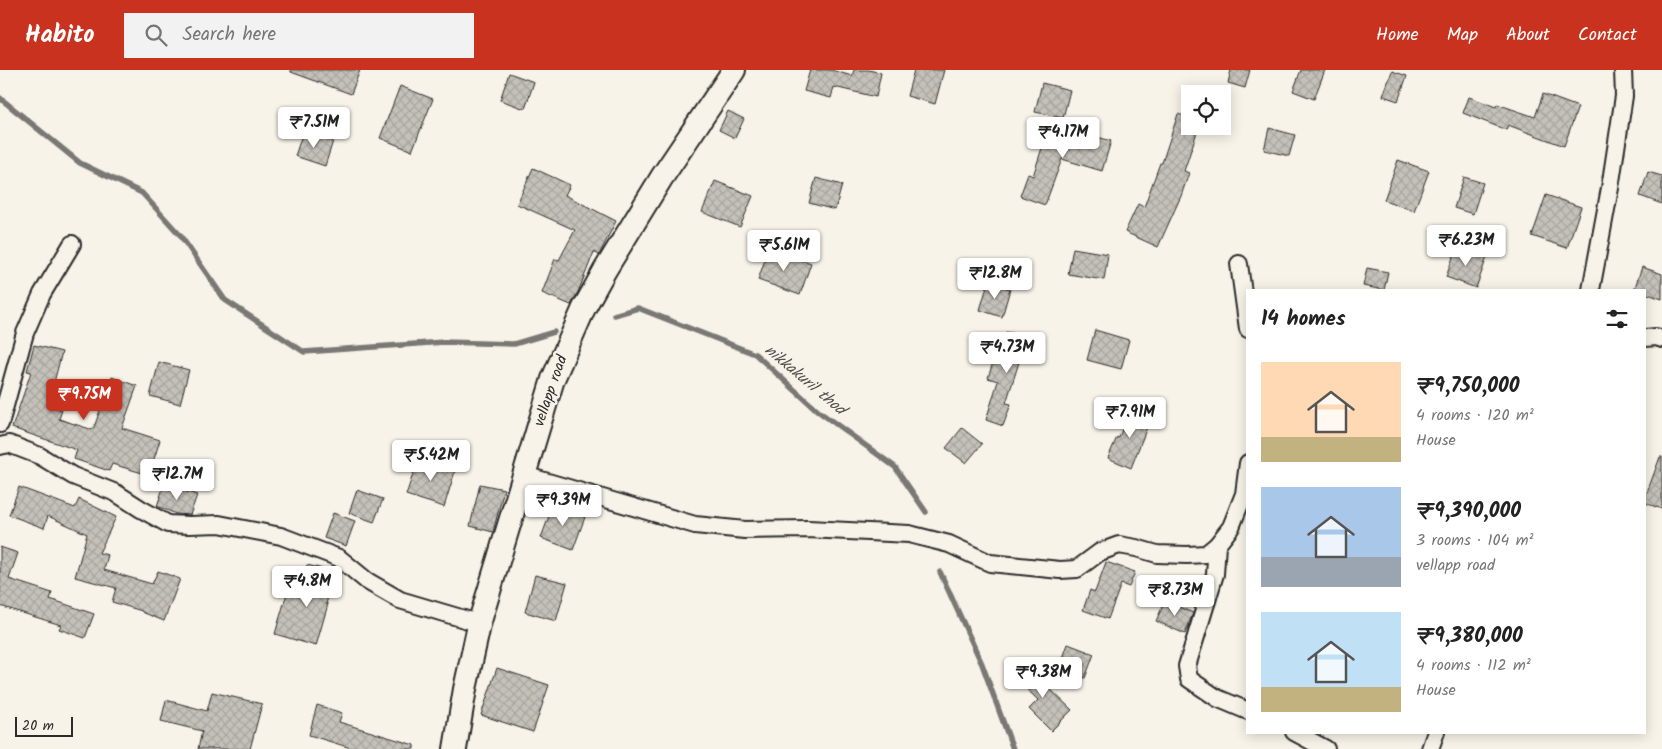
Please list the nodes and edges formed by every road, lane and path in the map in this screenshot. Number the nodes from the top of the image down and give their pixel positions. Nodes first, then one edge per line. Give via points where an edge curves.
1 (734, 70) edge
2 (1623, 70) edge
3 (72, 244) dead end
4 (1239, 264) dead end
5 (1591, 289) edge
6 (1246, 314) edge
7 (1646, 338) edge
8 (1662, 339) edge
9 (0, 424) edge
10 (0, 446) edge
11 (524, 475) junction
12 (1246, 478) edge
13 (1217, 545) junction
14 (480, 621) junction
15 (1246, 710) edge
16 (1298, 734) edge
17 (1435, 734) edge
18 (455, 749) edge
19 (1326, 749) edge
20 (1430, 749) edge

1 - 11 main road, vellapp road via 662,177 584,308 553,379
2 - 5 street via 1624,96
3 - 9 street via 42,294 25,333
4 - 6 street
7 - 8 street
10 - 14 street via 9,444 40,456 73,476 116,493 168,524 219,524 281,536 339,558 367,581 400,600
11 - 13 street via 695,525 744,530 808,529 909,534 949,544 990,563 1077,569 1100,552 1119,545 1157,554 1187,555 1206,554
11 - 14 main road, vellapp road
12 - 13 street via 1244,494 1231,527
13 - 15 street via 1214,574 1187,666 1189,679 1217,698
14 - 18 main road, vellapp road
16 - 19 street
17 - 20 street

